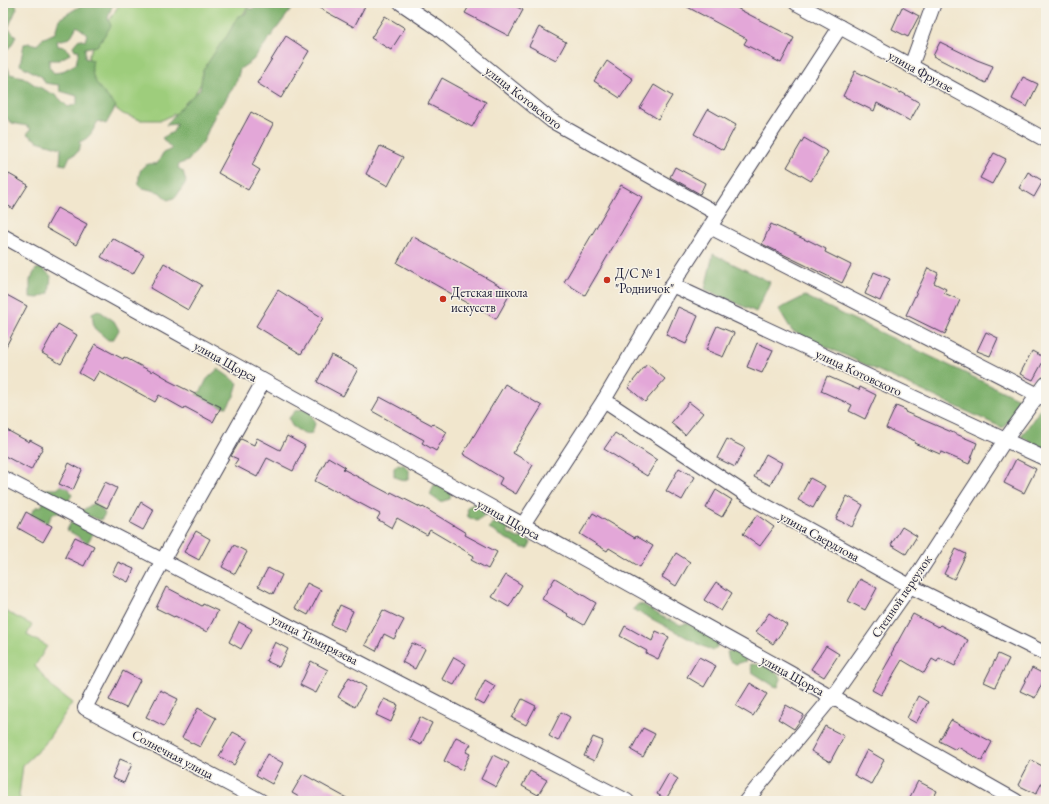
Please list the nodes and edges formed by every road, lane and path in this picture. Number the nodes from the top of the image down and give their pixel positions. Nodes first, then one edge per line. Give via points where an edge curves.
1 (401, 3) edge
2 (796, 3) edge
3 (934, 3) edge
4 (840, 27) junction
5 (911, 66) junction
6 (1046, 140) edge
7 (718, 214) junction
8 (710, 227) junction
9 (3, 236) edge
10 (672, 285) junction
11 (263, 382) junction
12 (1043, 393) edge
13 (604, 400) junction
14 (1006, 440) junction
15 (1046, 459) edge
16 (3, 478) edge
17 (522, 526) junction
18 (163, 560) junction
19 (910, 586) junction
20 (1046, 654) edge
21 (832, 697) junction
22 (261, 801) edge
23 (627, 801) edge
24 (746, 801) edge
25 (1016, 801) edge

1 - 7 street, улица Котовского via 438,28 552,121
2 - 4 street, улица Фрунзе
3 - 5 street
4 - 5 street, улица Фрунзе
4 - 7 street
5 - 6 street, улица Фрунзе
7 - 8 street
8 - 10 street
8 - 12 street
9 - 11 street, улица Щорса
10 - 13 street
10 - 14 street, улица Котовского
11 - 17 street, улица Щорса
11 - 18 street
12 - 14 street, Степной переулок
13 - 17 street
13 - 19 street, улица Свердлова via 750,498
14 - 15 street, улица Котовского
14 - 19 street, Степной переулок
16 - 18 street, улица Тимирязева
17 - 21 street, улица Щорса
18 - 22 street, Солнечная улица via 85,708
18 - 23 street, улица Тимирязева
19 - 20 street, улица Свердлова
19 - 21 street, Степной переулок
21 - 24 street, Степной переулок
21 - 25 street, улица Щорса

